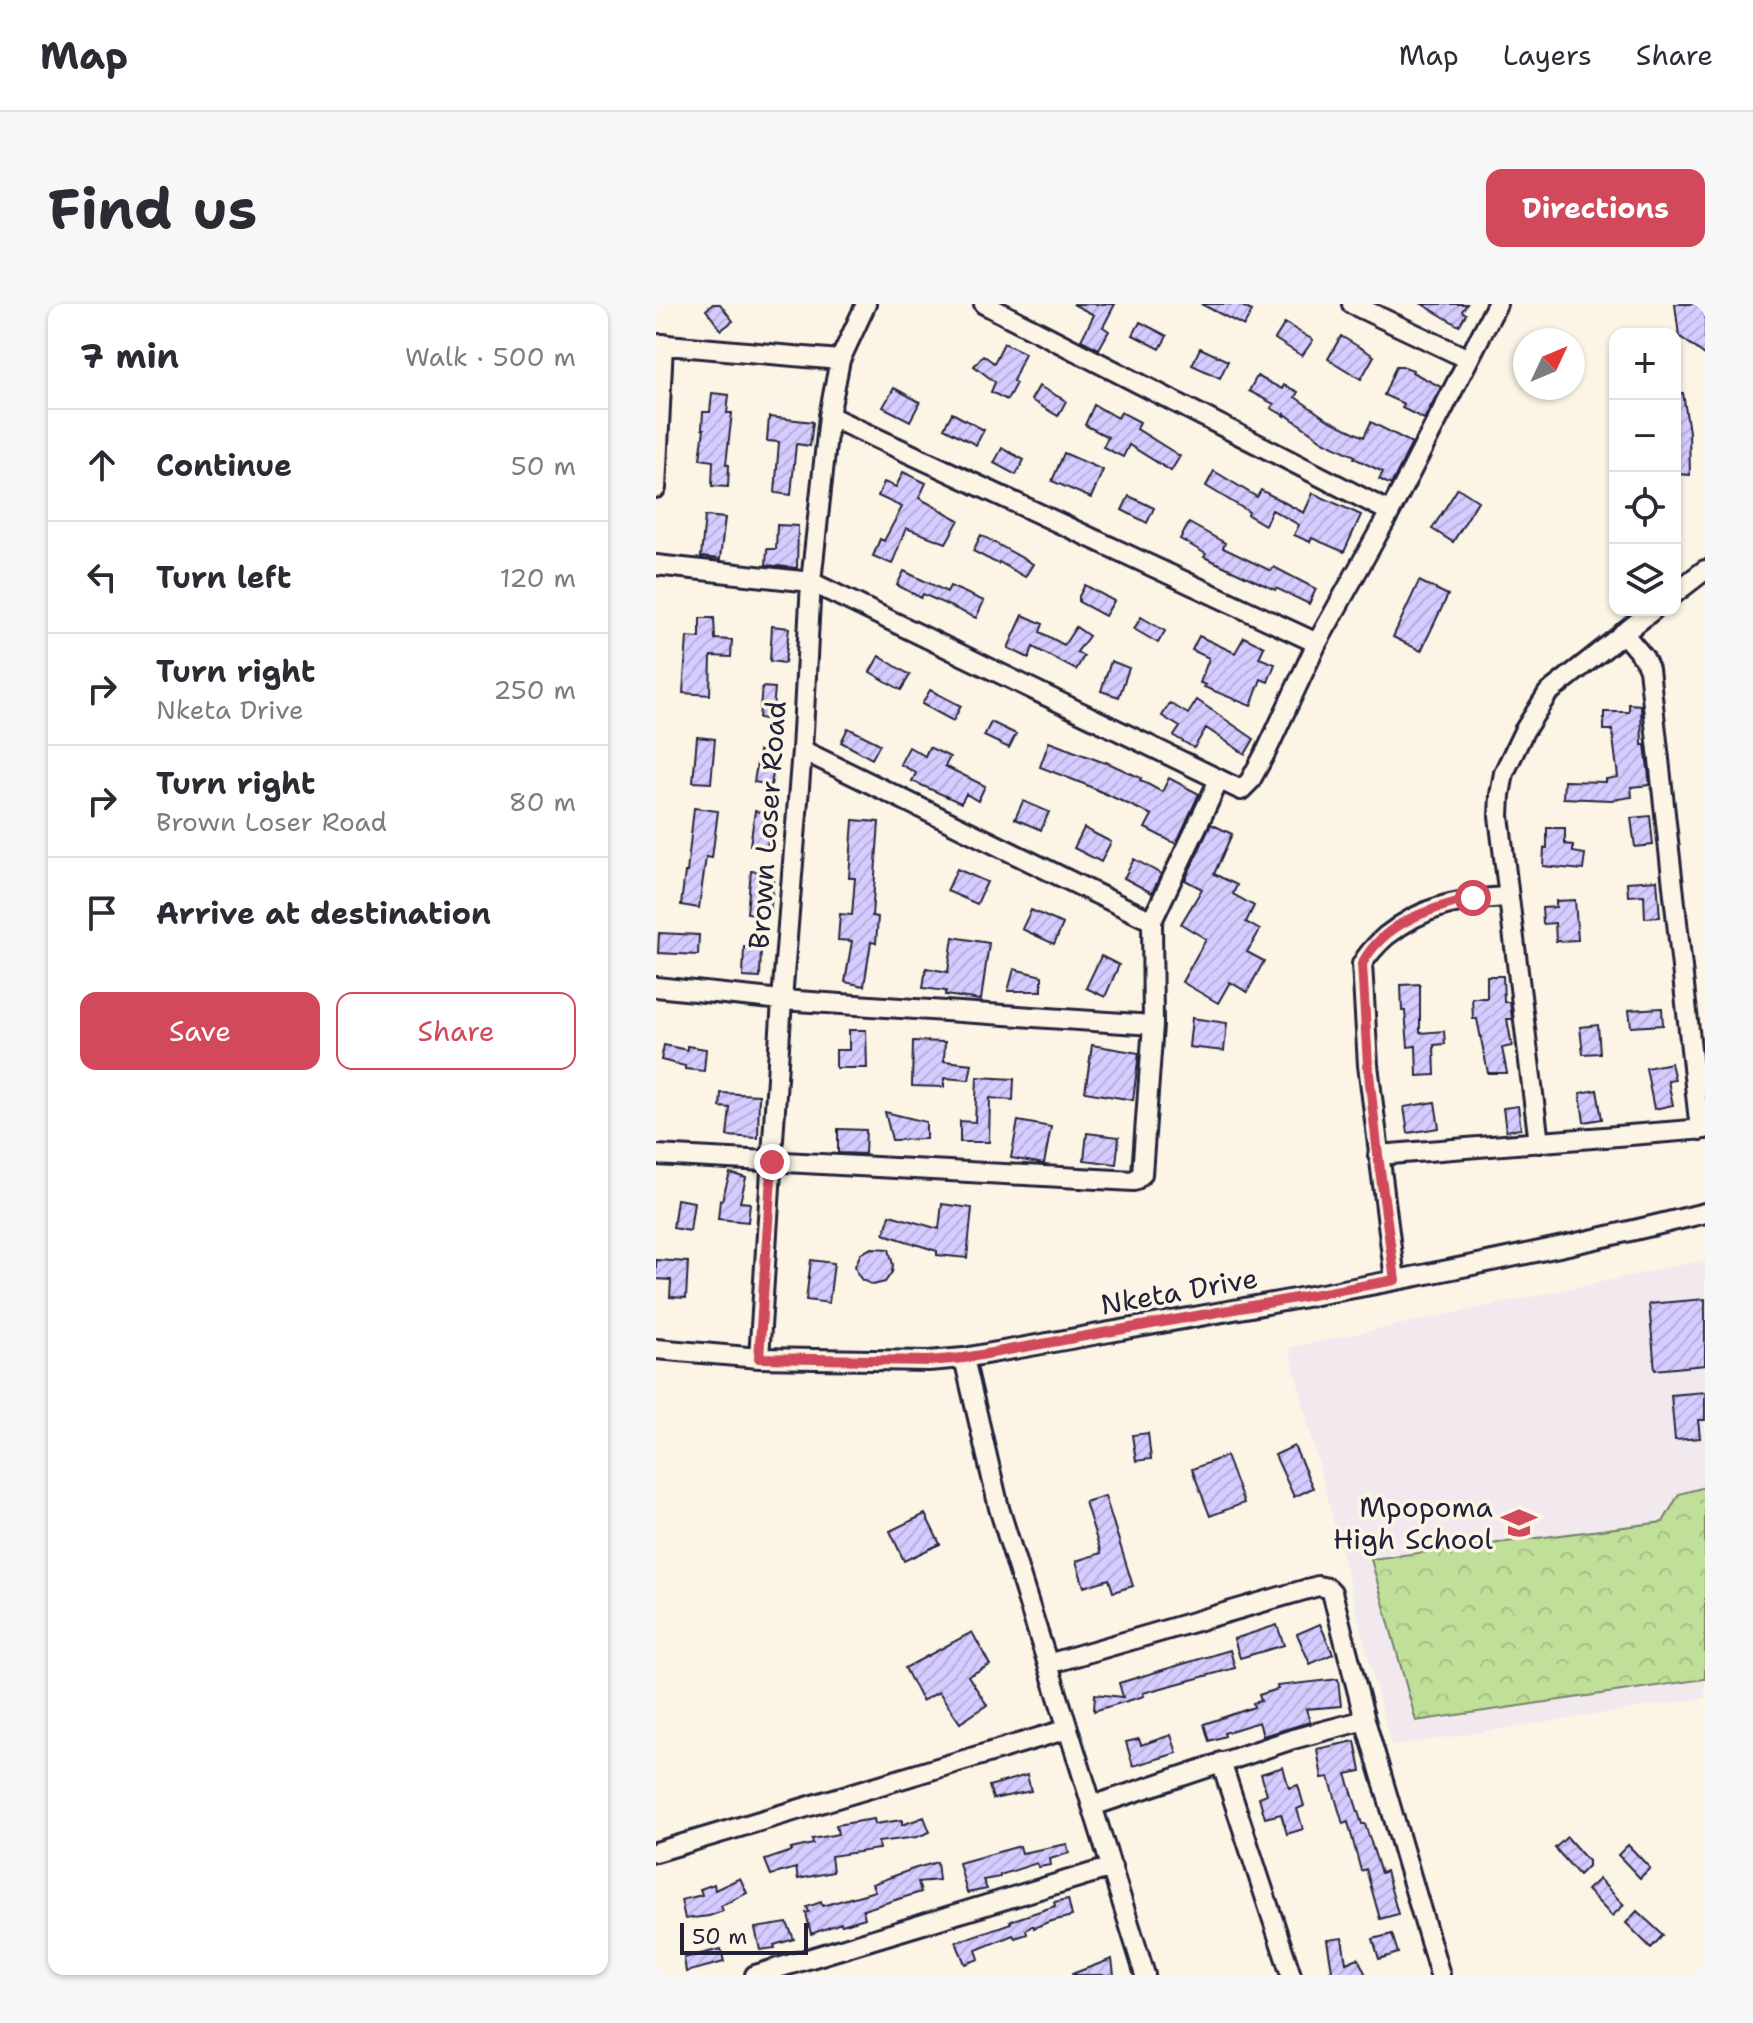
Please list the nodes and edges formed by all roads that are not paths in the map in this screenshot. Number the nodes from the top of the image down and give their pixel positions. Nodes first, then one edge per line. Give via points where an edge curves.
1 (866, 304) edge
2 (984, 304) edge
3 (1352, 304) edge
4 (1497, 304) edge
5 (660, 344) edge
6 (1468, 359) junction
7 (840, 360) junction
8 (829, 416) junction
9 (656, 488) edge
10 (1390, 512) junction
11 (656, 565) edge
12 (1705, 570) edge
13 (811, 582) junction
14 (1681, 588) edge
15 (1645, 616) edge
16 (1623, 633) junction
17 (1317, 643) junction
18 (802, 750) junction
19 (1219, 780) junction
20 (1509, 897) junction
21 (1152, 921) junction
22 (656, 987) edge
23 (782, 1000) junction
24 (1153, 1025) junction
25 (1702, 1129) edge
26 (1539, 1143) junction
27 (656, 1155) edge
28 (1378, 1155) junction
29 (772, 1162) junction
30 (1705, 1213) edge
31 (1395, 1280) junction
32 (656, 1349) edge
33 (759, 1358) junction
34 (964, 1358) junction
35 (1048, 1664) junction
36 (1365, 1720) junction
37 (1068, 1729) junction
38 (1221, 1762) junction
39 (1092, 1806) junction
40 (656, 1852) edge
41 (1112, 1867) junction
42 (755, 1975) edge
43 (1145, 1975) edge
44 (1291, 1975) edge
45 (1440, 1975) edge

1 - 7 street, Brown Loser Road
2 - 10 street
3 - 6 street
4 - 6 street
5 - 7 street
5 - 9 street
6 - 10 street
7 - 8 street, Brown Loser Road
8 - 13 street, Brown Loser Road
8 - 17 street
10 - 17 street
11 - 13 street
12 - 14 street
13 - 18 street, Brown Loser Road
13 - 19 street
15 - 16 street
16 - 20 street via 1548,693 1504,773 1499,816
16 - 25 street via 1649,669
17 - 19 street via 1250,781 1241,790
18 - 21 street
18 - 23 street, Brown Loser Road
19 - 21 street
20 - 26 street
20 - 28 street via 1473,898 1419,913 1369,951 1362,964
21 - 24 street
22 - 23 street
23 - 24 street
23 - 29 street, Brown Loser Road
24 - 29 street via 1142,1174 1134,1181
25 - 26 street
26 - 28 street
27 - 29 street
28 - 31 street
29 - 33 street, Brown Loser Road
30 - 31 street, Nketa Drive
31 - 34 street, Nketa Drive
32 - 33 street, Nketa Drive
33 - 34 street, Nketa Drive
34 - 35 street via 999,1508
35 - 36 street via 1323,1586 1332,1592
35 - 37 street
36 - 38 street
36 - 45 street
37 - 39 street
37 - 40 street
38 - 39 street
38 - 44 street
39 - 41 street
41 - 42 street
41 - 43 street

